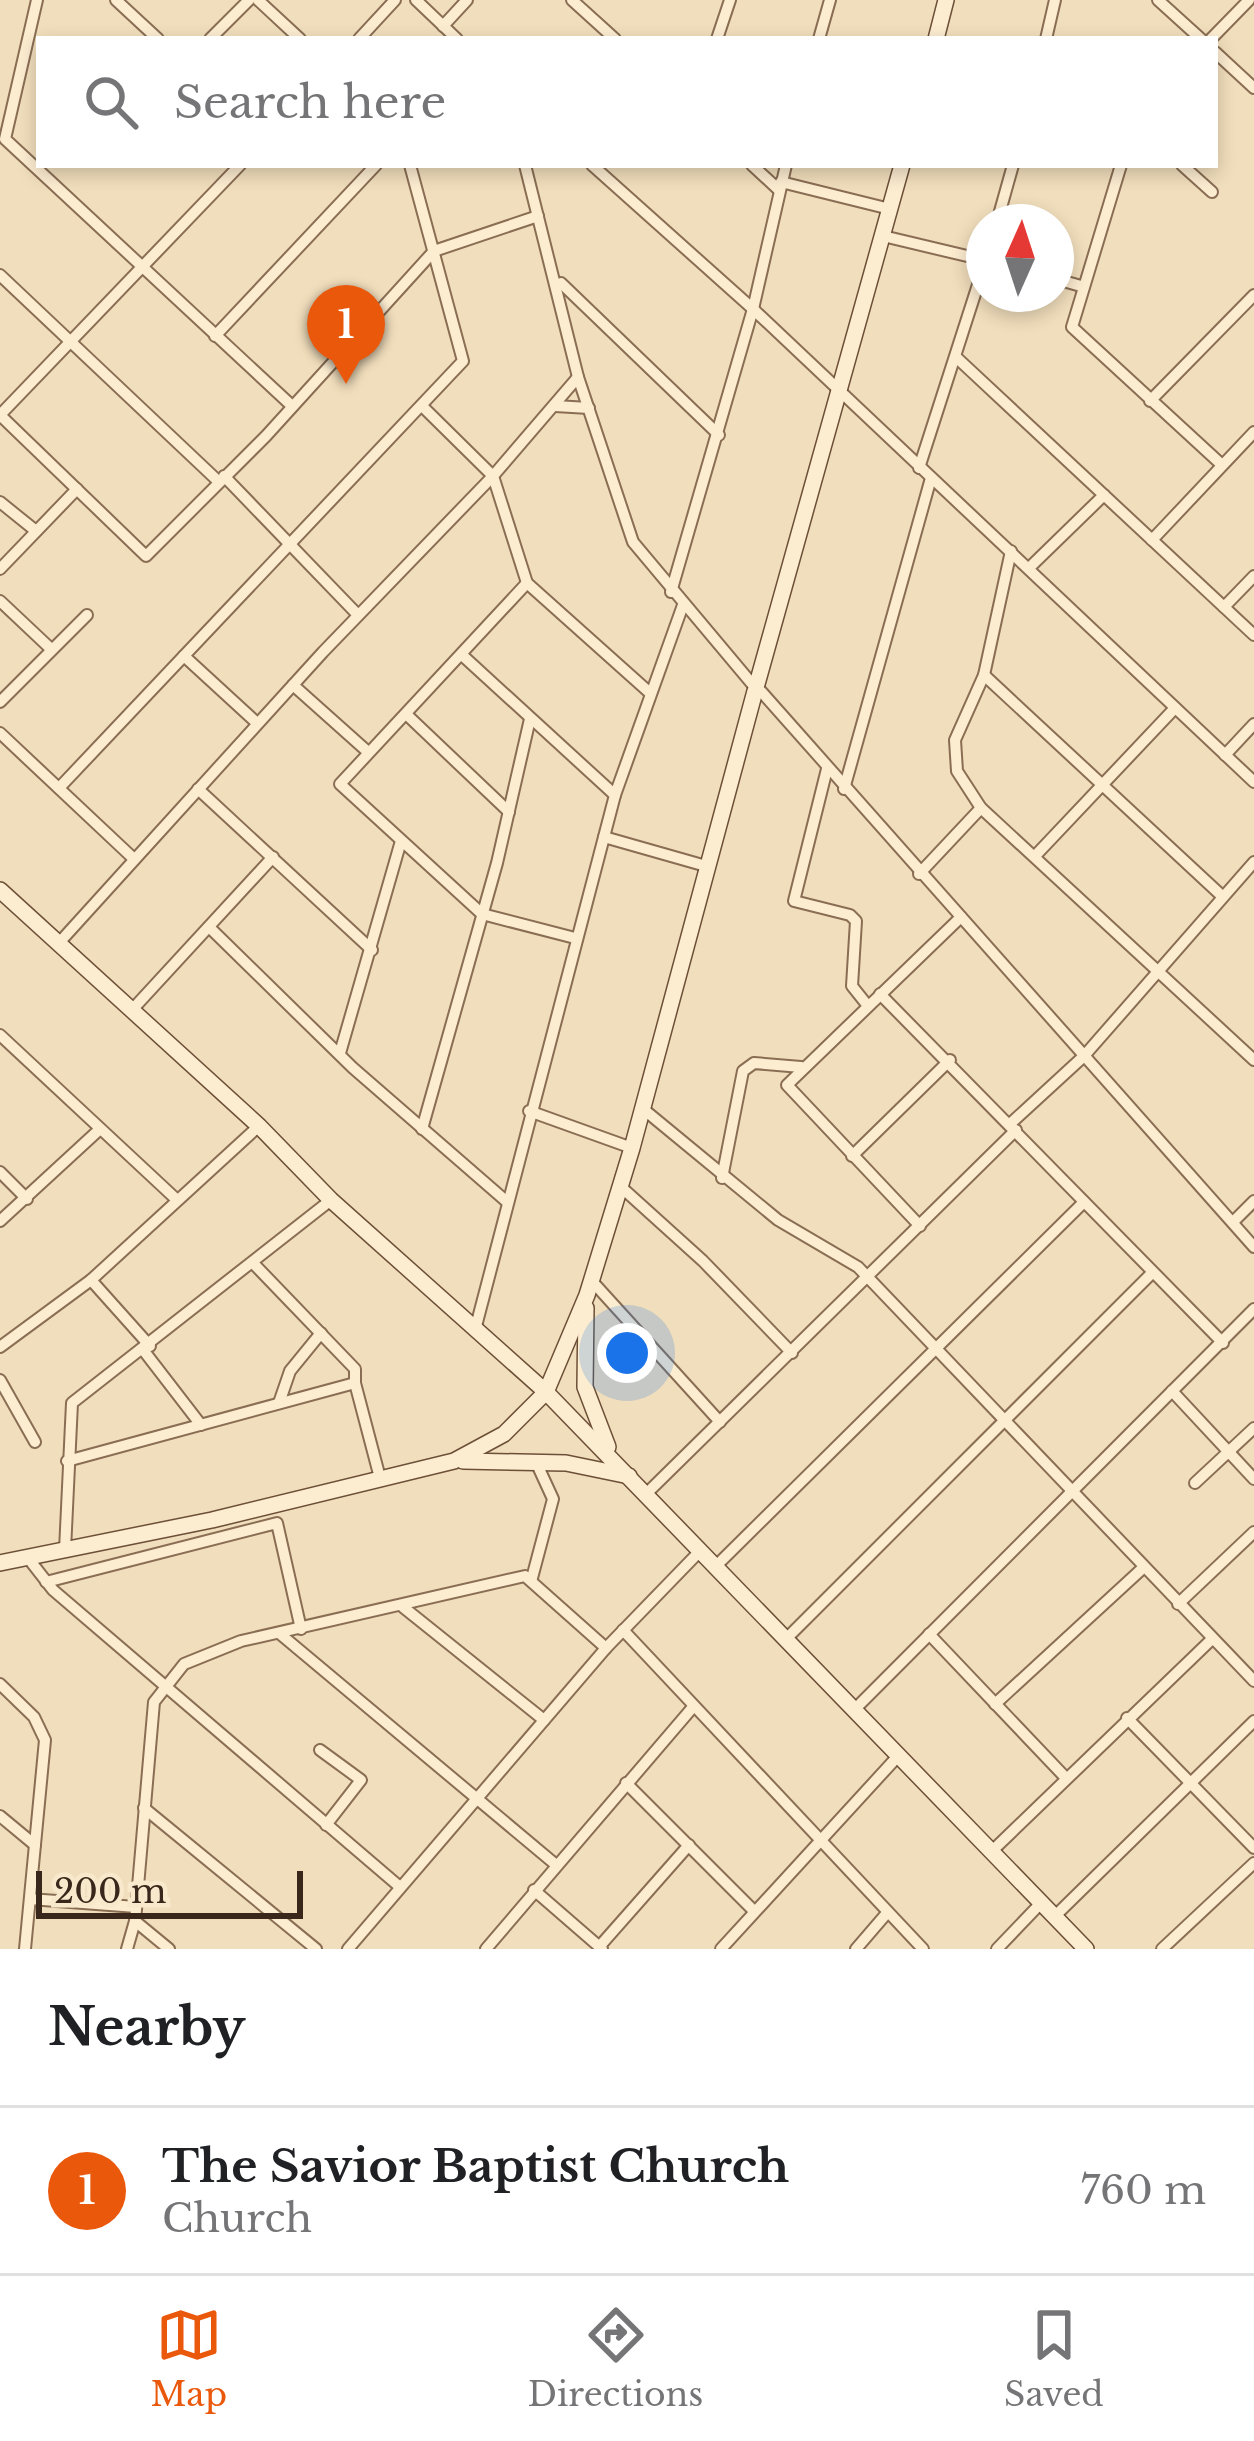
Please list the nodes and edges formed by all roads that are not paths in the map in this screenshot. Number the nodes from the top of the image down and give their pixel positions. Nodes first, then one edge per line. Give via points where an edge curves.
1 (37, 0) edge
2 (116, 0) edge
3 (249, 0) edge
4 (258, 0) edge
5 (395, 0) edge
6 (416, 0) edge
7 (467, 0) edge
8 (572, 0) edge
9 (830, 0) edge
10 (946, 0) edge
11 (1055, 0) edge
12 (1158, 0) edge
13 (1249, 0) edge
14 (728, 2) edge
15 (443, 26) junction
16 (155, 36) edge
17 (213, 36) edge
18 (297, 36) edge
19 (361, 36) edge
20 (454, 36) edge
21 (612, 36) edge
22 (718, 36) edge
23 (820, 36) edge
24 (937, 36) edge
25 (1047, 36) edge
26 (1198, 36) edge
27 (1214, 36) edge
28 (1218, 55) edge
29 (1254, 88) edge
30 (36, 168) edge
31 (36, 168) edge
32 (237, 168) edge
33 (373, 168) edge
34 (411, 168) edge
35 (526, 168) edge
36 (596, 168) edge
37 (756, 168) edge
38 (785, 168) edge
39 (901, 168) edge
40 (1012, 168) edge
41 (1120, 168) edge
42 (1185, 168) edge
43 (780, 186) junction
44 (1212, 192) dead end
45 (1002, 204) edge
46 (890, 209) junction
47 (538, 216) junction
48 (883, 236) junction
49 (434, 251) junction
50 (966, 257) edge
51 (141, 269) junction
52 (0, 275) edge
53 (558, 280) junction
54 (1074, 284) edge
55 (1081, 286) junction
56 (1254, 295) edge
57 (753, 309) junction
58 (970, 312) edge
59 (215, 336) junction
60 (72, 342) junction
61 (957, 358) junction
62 (578, 377) junction
63 (839, 396) junction
64 (1150, 401) junction
65 (291, 405) junction
66 (422, 406) junction
67 (555, 406) junction
68 (589, 408) junction
69 (0, 415) edge
70 (1254, 431) edge
71 (719, 435) junction
72 (1222, 465) junction
73 (919, 468) junction
74 (494, 476) junction
75 (221, 478) junction
76 (931, 478) junction
77 (77, 489) junction
78 (1104, 495) junction
79 (0, 502) edge
80 (36, 531) junction
81 (1152, 540) junction
82 (290, 543) junction
83 (1011, 550) junction
84 (1029, 568) junction
85 (0, 569) edge
86 (1254, 575) edge
87 (527, 583) junction
88 (671, 592) junction
89 (0, 601) edge
90 (683, 605) junction
91 (1224, 607) junction
92 (87, 615) dead end
93 (358, 615) junction
94 (1254, 634) edge
95 (51, 650) junction
96 (462, 655) junction
97 (184, 656) junction
98 (984, 676) junction
99 (293, 685) junction
100 (756, 687) junction
101 (650, 693) junction
102 (0, 702) edge
103 (1175, 709) junction
104 (406, 715) junction
105 (530, 719) junction
106 (257, 723) junction
107 (1254, 724) edge
108 (0, 733) edge
109 (368, 752) junction
110 (1225, 755) junction
111 (827, 769) junction
112 (1254, 782) edge
113 (1103, 784) junction
114 (59, 788) junction
115 (199, 789) junction
116 (844, 789) junction
117 (615, 796) junction
118 (981, 808) junction
119 (509, 812) junction
120 (604, 837) junction
121 (401, 841) junction
122 (1035, 856) junction
123 (274, 857) junction
124 (134, 860) junction
125 (1254, 862) edge
126 (706, 866) junction
127 (920, 874) junction
128 (0, 890) edge
129 (1222, 896) junction
130 (482, 914) junction
131 (961, 917) junction
132 (209, 928) junction
133 (575, 938) junction
134 (58, 944) junction
135 (372, 950) junction
136 (1159, 970) junction
137 (880, 994) junction
138 (868, 1006) junction
139 (131, 1011) junction
140 (0, 1035) edge
141 (340, 1053) junction
142 (1084, 1056) junction
143 (950, 1060) junction
144 (1254, 1060) edge
145 (802, 1067) junction
146 (642, 1108) junction
147 (529, 1111) junction
148 (259, 1126) junction
149 (1013, 1127) junction
150 (100, 1129) junction
151 (422, 1129) junction
152 (632, 1148) junction
153 (852, 1156) junction
154 (0, 1172) edge
155 (722, 1178) junction
156 (620, 1186) junction
157 (26, 1198) junction
158 (176, 1199) junction
159 (331, 1200) junction
160 (506, 1201) junction
161 (1254, 1201) edge
162 (1084, 1202) junction
163 (0, 1221) edge
164 (1233, 1222) junction
165 (920, 1226) junction
166 (1254, 1247) edge
167 (253, 1263) junction
168 (1152, 1274) junction
169 (869, 1279) junction
170 (91, 1280) junction
171 (589, 1288) junction
172 (1254, 1309) edge
173 (475, 1330) junction
174 (320, 1333) junction
175 (1223, 1343) junction
176 (0, 1347) edge
177 (147, 1349) junction
178 (936, 1350) junction
179 (792, 1353) junction
180 (0, 1380) edge
181 (355, 1383) junction
182 (1172, 1391) junction
183 (547, 1393) junction
184 (279, 1402) junction
185 (720, 1422) junction
186 (1003, 1423) junction
187 (201, 1425) junction
188 (1254, 1428) edge
189 (35, 1442) dead end
190 (1230, 1450) junction
191 (67, 1461) junction
192 (454, 1461) junction
193 (615, 1461) junction
194 (536, 1462) junction
195 (630, 1477) junction
196 (380, 1478) junction
197 (1254, 1479) edge
198 (1195, 1483) dead end
199 (1070, 1491) junction
200 (647, 1493) junction
201 (1254, 1532) edge
202 (65, 1550) junction
203 (701, 1550) junction
204 (28, 1558) junction
205 (0, 1563) edge
206 (717, 1565) junction
207 (1144, 1567) junction
208 (532, 1578) junction
209 (46, 1582) junction
210 (1178, 1604) junction
211 (403, 1606) junction
212 (301, 1629) junction
213 (623, 1630) junction
214 (279, 1633) junction
215 (928, 1634) junction
216 (787, 1638) junction
217 (1211, 1640) junction
218 (606, 1648) junction
219 (1253, 1679) edge
220 (0, 1684) edge
221 (162, 1685) junction
222 (995, 1704) junction
223 (693, 1707) junction
224 (855, 1709) junction
225 (1127, 1718) junction
226 (544, 1720) junction
227 (1254, 1721) edge
228 (320, 1750) dead end
229 (899, 1755) junction
230 (1065, 1777) junction
231 (626, 1783) junction
232 (1190, 1785) junction
233 (479, 1796) junction
234 (144, 1808) junction
235 (0, 1816) edge
236 (326, 1825) junction
237 (820, 1838) junction
238 (35, 1845) junction
239 (689, 1845) junction
240 (1254, 1848) edge
241 (992, 1851) junction
242 (1254, 1863) edge
243 (555, 1864) junction
244 (400, 1887) junction
245 (534, 1890) junction
246 (30, 1899) junction
247 (1041, 1903) junction
248 (754, 1911) junction
249 (887, 1913) junction
250 (136, 1914) junction
251 (1055, 1916) junction
252 (600, 1948) edge
253 (25, 1949) edge
254 (128, 1949) edge
255 (169, 1949) edge
256 (316, 1949) edge
257 (348, 1949) edge
258 (486, 1949) edge
259 (721, 1949) edge
260 (856, 1949) edge
261 (923, 1949) edge
262 (998, 1949) edge
263 (1086, 1949) edge
264 (1162, 1949) edge

1 - 30 street via 3,136
2 - 16 street
3 - 17 street
4 - 18 street
5 - 19 street
6 - 15 street
7 - 15 street
8 - 21 street
9 - 23 street
10 - 24 street
11 - 25 street
12 - 26 street
13 - 27 street
14 - 22 street
15 - 20 street
28 - 29 street
31 - 51 street
32 - 51 street
33 - 59 street
34 - 49 street
35 - 47 street
36 - 57 street
37 - 43 street
38 - 43 street
39 - 46 street
40 - 45 street
41 - 55 street
42 - 44 street
43 - 46 street
43 - 57 street
46 - 48 street
47 - 49 street
47 - 53 street
48 - 50 street
48 - 63 street
49 - 65 street
49 - 66 street via 464,358
51 - 59 street
51 - 60 street
52 - 60 street
53 - 62 street
53 - 71 street
54 - 55 street
55 - 64 street via 1073,332
56 - 64 street
57 - 63 street
57 - 71 street
58 - 61 street
59 - 65 street
60 - 69 street
60 - 75 street
61 - 73 street
61 - 78 street
62 - 67 street
62 - 68 street
63 - 73 street
63 - 100 street
64 - 72 street
65 - 75 street
66 - 74 street
66 - 82 street
67 - 68 street
67 - 74 street
68 - 88 street via 633,542
69 - 77 street
70 - 72 street
71 - 88 street
72 - 81 street
73 - 76 street
74 - 87 street
74 - 93 street
75 - 77 street via 146,556
75 - 82 street
76 - 83 street
76 - 116 street
77 - 80 street
78 - 81 street
78 - 84 street
79 - 80 street
80 - 85 street
81 - 91 street
82 - 93 street
82 - 97 street
83 - 84 street
83 - 98 street
84 - 103 street
86 - 91 street
87 - 96 street
87 - 101 street
88 - 90 street
89 - 95 street
90 - 100 street
90 - 101 street
91 - 94 street
92 - 95 street
93 - 99 street
95 - 102 street
96 - 104 street
96 - 105 street
97 - 106 street
97 - 114 street
98 - 113 street
98 - 118 street via 954,756
99 - 106 street
99 - 109 street
100 - 111 street
100 - 126 street
101 - 117 street
103 - 110 street
103 - 113 street
104 - 109 street
104 - 119 street
105 - 117 street
105 - 119 street
106 - 115 street
107 - 110 street
108 - 114 street
109 - 121 street via 340,784
110 - 112 street
111 - 116 street
111 - 138 street via 794,901 856,921 853,986
113 - 122 street
113 - 129 street
114 - 124 street
115 - 123 street
115 - 124 street
116 - 127 street
117 - 120 street
118 - 122 street
118 - 127 street
119 - 130 street
120 - 126 street
120 - 133 street
121 - 130 street
121 - 135 street
122 - 136 street
123 - 132 street
123 - 135 street
124 - 134 street
125 - 129 street
126 - 146 street
127 - 131 street
128 - 134 street
129 - 136 street
130 - 133 street
130 - 151 street
131 - 137 street
131 - 142 street
132 - 139 street
132 - 141 street
133 - 147 street
134 - 139 street
135 - 141 street
136 - 142 street
136 - 144 street
137 - 138 street
137 - 143 street
138 - 145 street
139 - 148 street
140 - 150 street
141 - 151 street
142 - 149 street
142 - 164 street
143 - 149 street
143 - 153 street
145 - 153 street via 789,1090
145 - 155 street via 754,1063 742,1071
146 - 152 street
146 - 155 street
147 - 152 street
147 - 160 street
148 - 158 street
148 - 159 street
149 - 162 street
149 - 165 street
150 - 157 street
150 - 158 street
151 - 160 street
152 - 156 street
153 - 165 street
154 - 157 street
155 - 169 street
156 - 171 street
156 - 179 street
157 - 163 street
158 - 170 street
159 - 167 street
159 - 173 street
160 - 173 street
161 - 164 street
162 - 168 street
162 - 178 street
164 - 166 street
165 - 169 street
167 - 174 street
167 - 177 street
168 - 175 street
168 - 186 street
169 - 178 street
169 - 179 street
170 - 176 street
170 - 177 street
171 - 183 street
171 - 185 street
171 - 193 street via 585,1387
172 - 175 street
173 - 183 street
174 - 181 street via 356,1370
174 - 184 street via 290,1371
175 - 182 street
177 - 187 street
177 - 191 street via 72,1403
178 - 186 street
178 - 206 street
179 - 185 street
180 - 189 street
181 - 184 street
181 - 196 street
182 - 190 street
182 - 199 street
183 - 192 street via 504,1434
183 - 193 street
184 - 187 street
185 - 200 street
186 - 199 street
186 - 216 street
187 - 191 street
188 - 190 street
190 - 197 street
190 - 198 street
191 - 202 street
192 - 194 street
192 - 196 street
193 - 195 street
194 - 195 street
194 - 208 street via 553,1499
195 - 200 street
196 - 202 street
199 - 207 street
199 - 215 street
200 - 203 street
201 - 210 street
202 - 204 street
203 - 206 street
203 - 213 street
204 - 205 street
204 - 209 street
206 - 216 street
207 - 210 street
207 - 222 street
208 - 211 street
208 - 218 street
209 - 212 street via 277,1523
209 - 221 street
210 - 217 street
211 - 212 street
211 - 226 street
212 - 214 street
213 - 218 street
213 - 223 street
214 - 221 street via 200,1654
214 - 233 street
215 - 222 street
215 - 224 street
216 - 224 street
217 - 219 street
217 - 225 street
218 - 226 street
220 - 238 street via 45,1740
221 - 234 street
221 - 236 street
222 - 230 street
223 - 231 street
223 - 237 street
224 - 229 street
225 - 230 street
225 - 232 street
226 - 233 street
227 - 232 street
228 - 236 street via 361,1780
229 - 237 street
229 - 241 street
230 - 241 street
231 - 239 street
231 - 243 street
232 - 240 street
232 - 251 street
233 - 243 street
233 - 244 street
234 - 250 street
234 - 256 street
235 - 238 street
236 - 244 street
237 - 248 street
237 - 249 street
238 - 246 street
239 - 248 street
239 - 252 street
241 - 247 street
242 - 264 street
243 - 245 street
244 - 257 street
245 - 252 street
245 - 258 street
246 - 250 street
246 - 253 street
247 - 251 street
247 - 262 street
248 - 259 street
249 - 260 street
249 - 261 street
250 - 254 street
250 - 255 street
251 - 263 street

